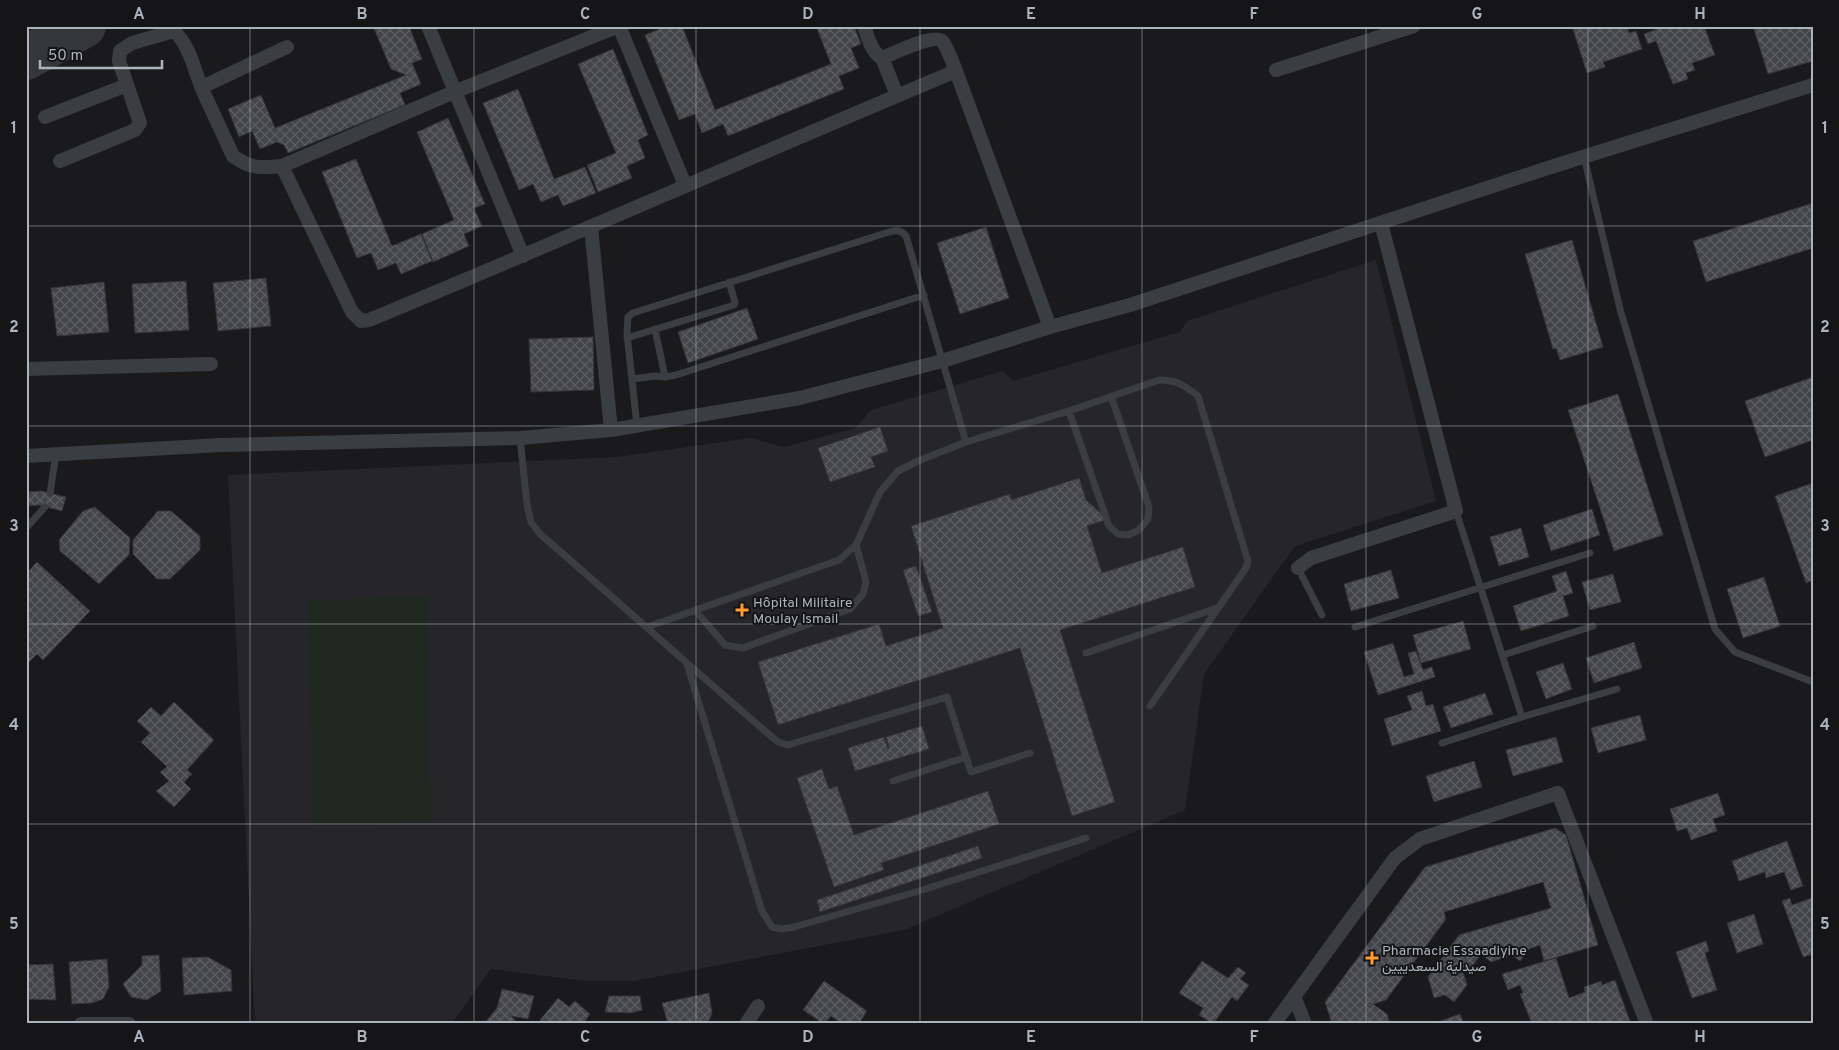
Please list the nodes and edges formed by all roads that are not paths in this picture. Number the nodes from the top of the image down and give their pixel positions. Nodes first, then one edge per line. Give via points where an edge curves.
1 (428, 26) edge
2 (619, 26) edge
3 (864, 26) edge
4 (1414, 26) edge
5 (287, 47) dead end
6 (882, 58) junction
7 (956, 70) junction
8 (1276, 70) dead end
9 (127, 85) junction
10 (1813, 85) edge
11 (202, 87) junction
12 (454, 92) junction
13 (897, 95) junction
14 (45, 117) dead end
15 (1584, 157) junction
16 (60, 161) dead end
17 (282, 166) junction
18 (685, 185) junction
19 (1381, 223) junction
20 (591, 227) junction
21 (523, 256) junction
22 (729, 282) junction
23 (924, 295) junction
24 (1050, 327) junction
25 (655, 329) junction
26 (627, 338) junction
27 (942, 361) junction
28 (210, 364) dead end
29 (26, 369) edge
30 (665, 377) junction
31 (632, 379) junction
32 (1111, 396) junction
33 (1069, 411) junction
34 (637, 426) junction
35 (611, 430) junction
36 (520, 438) junction
37 (966, 442) junction
38 (56, 454) junction
39 (26, 456) edge
40 (50, 493) dead end
41 (45, 506) dead end
42 (1456, 511) junction
43 (26, 528) edge
44 (856, 545) junction
45 (1590, 553) dead end
46 (1298, 568) joint
47 (1481, 588) junction
48 (1218, 608) junction
49 (695, 610) junction
50 (1322, 615) dead end
51 (647, 626) junction
52 (1593, 626) dead end
53 (1354, 627) dead end
54 (1086, 653) dead end
55 (1503, 655) junction
56 (686, 664) junction
57 (1813, 682) edge
58 (1618, 689) dead end
59 (1150, 706) dead end
60 (1522, 717) junction
61 (1442, 743) dead end
62 (1030, 752) dead end
63 (966, 757) junction
64 (893, 781) dead end
65 (1086, 838) dead end
66 (1294, 996) junction
67 (758, 1006) dead end
68 (80, 1024) edge
69 (129, 1024) edge
70 (746, 1024) edge
71 (1274, 1024) edge
72 (1305, 1024) edge
73 (1647, 1024) edge

1 - 12 street
2 - 12 street
2 - 18 street
3 - 6 street via 872,47
4 - 8 street
5 - 11 street
6 - 7 street via 937,38 943,41
6 - 13 street
7 - 13 street
7 - 24 street
9 - 11 street via 119,61 120,51 132,43 174,31 187,48
9 - 14 street
9 - 16 street via 140,122 135,130
10 - 15 street
11 - 17 street via 233,156 259,168
12 - 17 street
12 - 21 street
13 - 18 street
15 - 19 street
15 - 57 lane via 1620,309 1715,629 1735,652
17 - 21 street via 352,312 361,321
18 - 20 street
19 - 24 street via 1130,305
19 - 42 street
20 - 21 street
20 - 35 street
22 - 23 lane via 897,230 906,236
22 - 25 lane via 734,305
22 - 26 lane via 634,313 628,317
23 - 27 lane
23 - 30 lane
24 - 27 street
25 - 26 lane
25 - 30 lane
26 - 31 lane
27 - 34 street via 800,398
27 - 37 lane
28 - 29 street
30 - 31 lane
31 - 34 lane
32 - 33 lane
32 - 33 lane via 1149,507 1148,519 1139,530 1128,535 1118,534 1109,526
32 - 48 lane via 1158,380 1182,384 1198,396 1248,561
33 - 37 lane
34 - 35 street
35 - 36 street
36 - 38 street via 221,445
36 - 51 lane via 531,522 540,534
37 - 44 lane via 898,472 880,492
38 - 39 street
38 - 40 lane
41 - 43 lane
42 - 46 street via 1311,558
42 - 47 lane
44 - 49 lane via 839,560 827,565
44 - 49 lane via 866,582 863,594 850,609 743,648 726,645
45 - 47 lane
46 - 50 lane
47 - 53 lane
47 - 55 lane
48 - 54 lane
48 - 59 lane
49 - 51 lane
51 - 56 lane
52 - 55 lane
55 - 60 lane
56 - 63 lane via 778,742 788,745 947,698
56 - 65 lane via 762,911 772,927 782,929 800,925
58 - 60 lane
60 - 61 lane
62 - 63 lane via 971,772
63 - 64 lane
66 - 71 street
66 - 72 street
66 - 73 street via 1395,858 1420,838 1558,793
67 - 70 street
68 - 69 street

